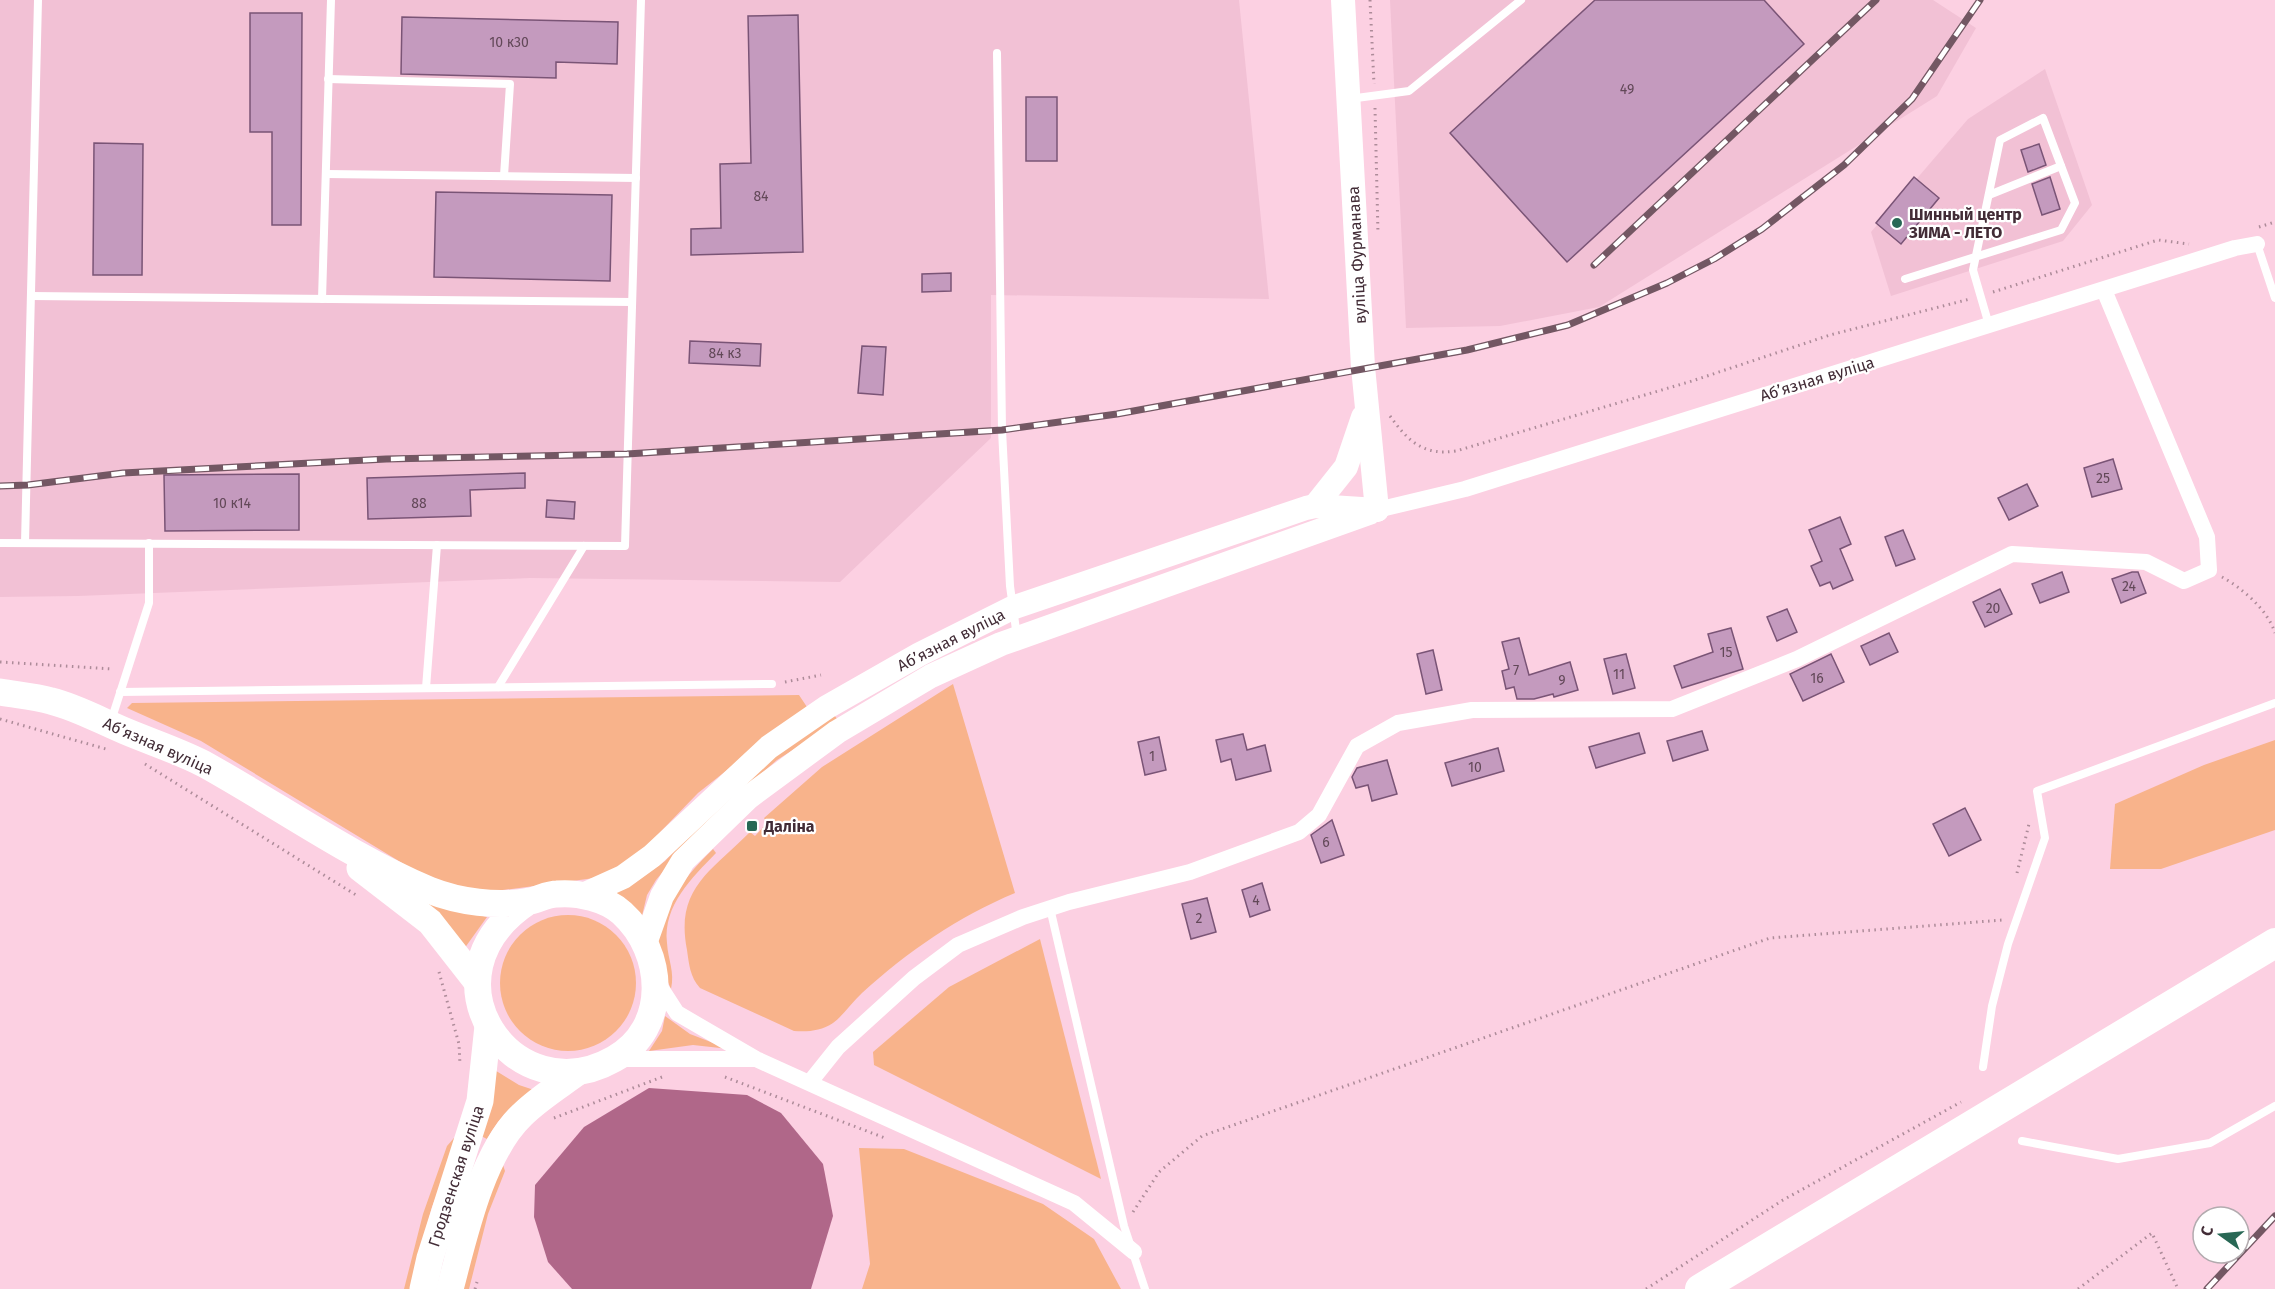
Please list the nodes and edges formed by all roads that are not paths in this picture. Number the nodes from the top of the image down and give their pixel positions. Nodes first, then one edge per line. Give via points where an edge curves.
1 (38, 0) edge
2 (331, 0) edge
3 (641, 0) edge
4 (1343, 0) edge
5 (1521, 0) edge
6 (997, 53) dead end
7 (328, 79) junction
8 (1349, 99) junction
9 (2061, 166) junction
10 (326, 174) junction
11 (504, 176) junction
12 (636, 178) junction
13 (1989, 195) junction
14 (2256, 236) joint
15 (1976, 259) junction
16 (1905, 279) dead end
17 (2104, 290) junction
18 (31, 296) junction
19 (2275, 298) edge
20 (322, 299) junction
21 (632, 302) junction
22 (1989, 325) junction
23 (1377, 410) junction
24 (1315, 506) junction
25 (1377, 510) junction
26 (0, 543) edge
27 (25, 543) junction
28 (149, 543) junction
29 (437, 545) junction
30 (584, 546) junction
31 (1012, 608) junction
32 (1017, 638) junction
33 (772, 684) road end
34 (498, 687) junction
35 (426, 688) junction
36 (0, 692) edge
37 (120, 692) junction
38 (2275, 703) edge
39 (109, 737) junction
40 (305, 825) junction
41 (583, 895) junction
42 (529, 901) junction
43 (1050, 908) junction
44 (646, 941) junction
45 (2275, 943) edge
46 (2275, 965) edge
47 (477, 982) junction
48 (657, 982) junction
49 (488, 1026) junction
50 (615, 1059) junction
51 (756, 1059) junction
52 (1983, 1066) dead end
53 (578, 1072) junction
54 (810, 1083) junction
55 (2275, 1106) edge
56 (1995, 1112) junction
57 (2022, 1141) dead end
58 (1134, 1252) junction
59 (423, 1289) edge
60 (450, 1289) edge
61 (1145, 1289) edge
62 (1700, 1289) edge

1 - 18 lane
2 - 7 lane
3 - 12 lane
4 - 8 street, вуліца Фурманава
5 - 8 lane via 1409,91
6 - 31 lane via 1002,430
7 - 10 lane
7 - 11 lane via 510,84
8 - 23 street, вуліца Фурманава
9 - 13 lane
9 - 13 lane via 2043,118 2000,140
9 - 15 lane via 2074,203 2061,230
10 - 11 lane
10 - 20 lane
11 - 12 lane
12 - 21 lane
13 - 15 lane
14 - 17 street, Абʼязная вуліца via 2235,248
14 - 19 lane
15 - 16 lane
15 - 22 lane via 1973,270
17 - 22 street, Абʼязная вуліца
17 - 43 street via 2207,537 2209,570 2184,581 2146,562 2012,554 1797,659 1672,710 1472,710 1398,723 1358,746 1319,815 1299,832 1190,872
18 - 20 lane
18 - 27 lane
20 - 21 lane
21 - 30 lane via 625,546
22 - 25 street, Абʼязная вуліца via 1465,489
23 - 24 street via 1346,467
23 - 25 street, вуліца Фурманава
24 - 25 street, Абʼязная вуліца
24 - 31 street, Абʼязная вуліца
25 - 32 street, Абʼязная вуліца
26 - 27 lane
27 - 28 lane
28 - 29 lane
28 - 37 lane via 149,603
29 - 30 lane
29 - 35 lane
30 - 34 lane
31 - 32 lane
31 - 41 street, Абʼязная вуліца via 827,707 769,747 652,856 623,877
32 - 44 street, Абʼязная вуліца via 931,676 846,726 749,797 683,861 662,896
33 - 34 lane
34 - 35 lane
35 - 37 lane
36 - 39 main road, Абʼязная вуліца via 52,701
37 - 39 lane
38 - 52 lane via 2037,791 2045,838 2008,944 1992,1006
39 - 40 main road, Абʼязная вуліца via 201,763
40 - 42 main road, Абʼязная вуліца via 430,890 473,902
40 - 47 main road, Абʼязная вуліца via 430,922
41 - 42 main road, Абʼязная вуліца via 556,894
41 - 44 main road, Абʼязная вуліца via 620,911
42 - 47 main road, Абʼязная вуліца via 508,915 491,934 481,957
43 - 54 street via 958,945 914,978 838,1047
43 - 58 lane via 1124,1226
44 - 48 main road, Абʼязная вуліца
45 - 56 highway
46 - 56 highway
47 - 49 main road, Абʼязная вуліца
48 - 50 main road, Абʼязная вуліца via 652,1012 637,1039
48 - 51 street via 677,1013
49 - 53 main road, Абʼязная вуліца via 510,1053 542,1070
49 - 59 main road, Гродзенская вуліца via 480,1101
50 - 51 street
50 - 53 main road, Абʼязная вуліца
51 - 54 street
53 - 60 main road, Гродзенская вуліца via 521,1115 496,1149 467,1224
54 - 58 street via 1074,1203
55 - 57 lane via 2210,1143 2118,1159
56 - 62 highway
58 - 61 lane

